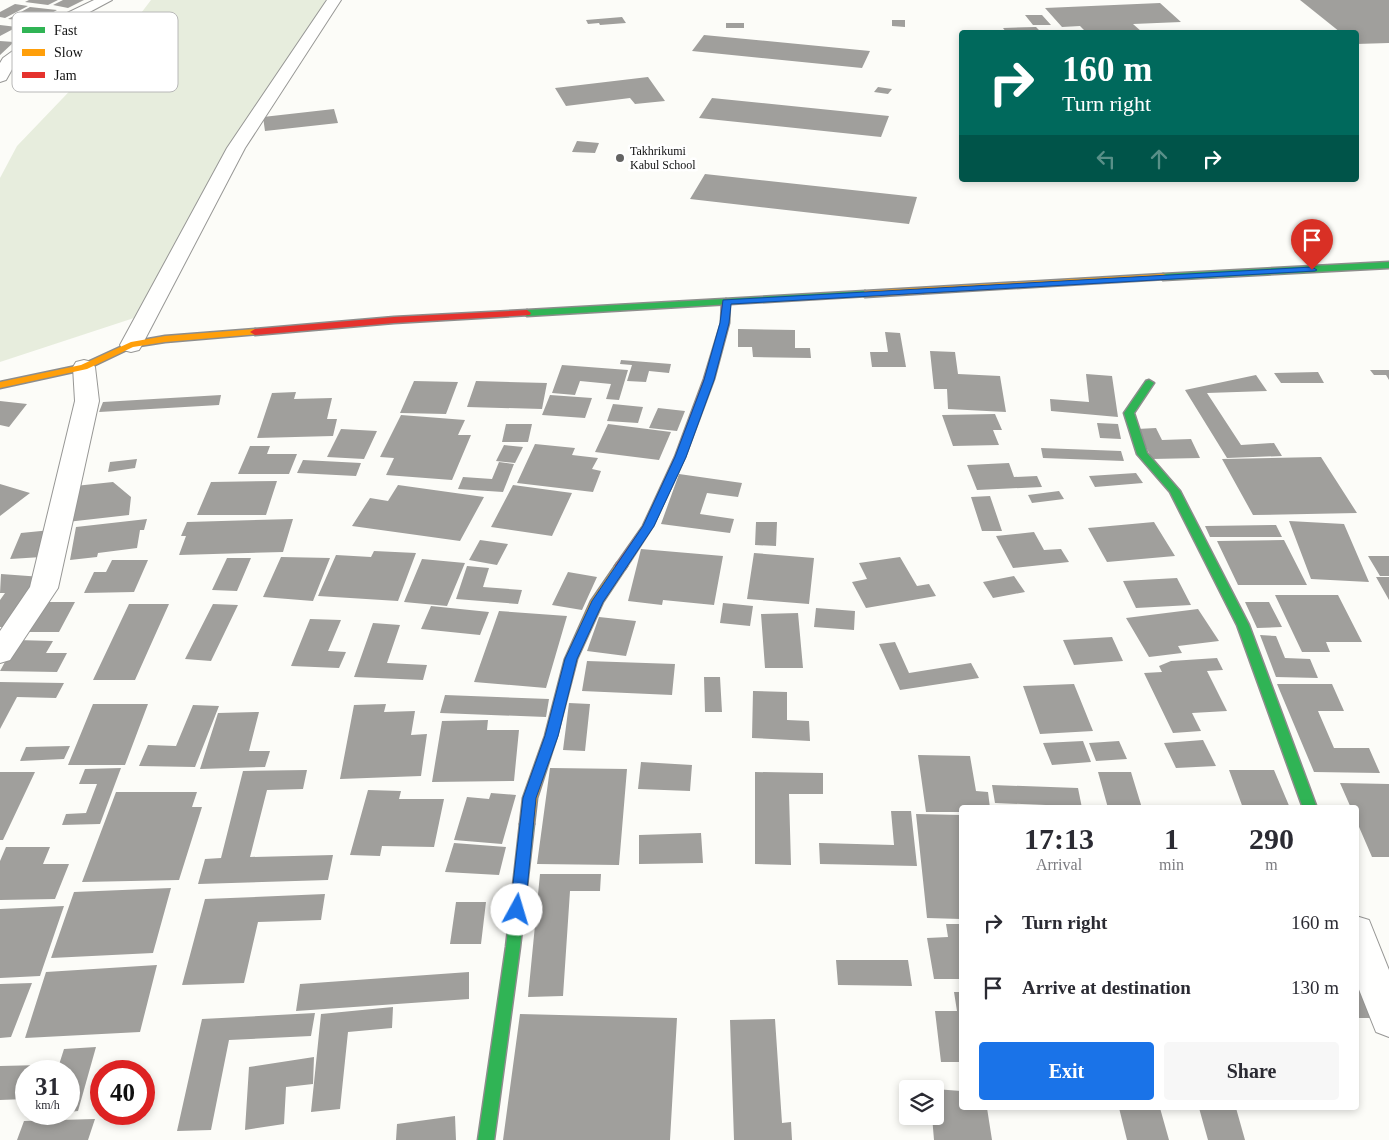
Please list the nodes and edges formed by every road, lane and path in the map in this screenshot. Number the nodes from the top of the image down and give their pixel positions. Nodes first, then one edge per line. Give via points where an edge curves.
1 (105, 0) edge
2 (334, 0) edge
3 (80, 12) edge
4 (12, 59) edge
5 (0, 77) edge
6 (1389, 265) edge
7 (726, 302) junction
8 (130, 345) junction
9 (84, 367) junction
10 (1150, 383) dead end
11 (0, 385) edge
12 (0, 653) edge
13 (1309, 805) edge
14 (1359, 939) edge
15 (1389, 1020) edge
16 (486, 1140) edge

1 - 3 street
2 - 8 street via 236,148
4 - 5 street
6 - 7 street
7 - 8 street via 394,320 165,339
7 - 16 street via 725,323 709,380 680,457 648,526 597,601 571,659 552,736 530,798
8 - 9 street
9 - 11 street
9 - 12 street via 87,401 44,588
10 - 13 street via 1129,413 1142,454 1175,491 1243,625
14 - 15 street

